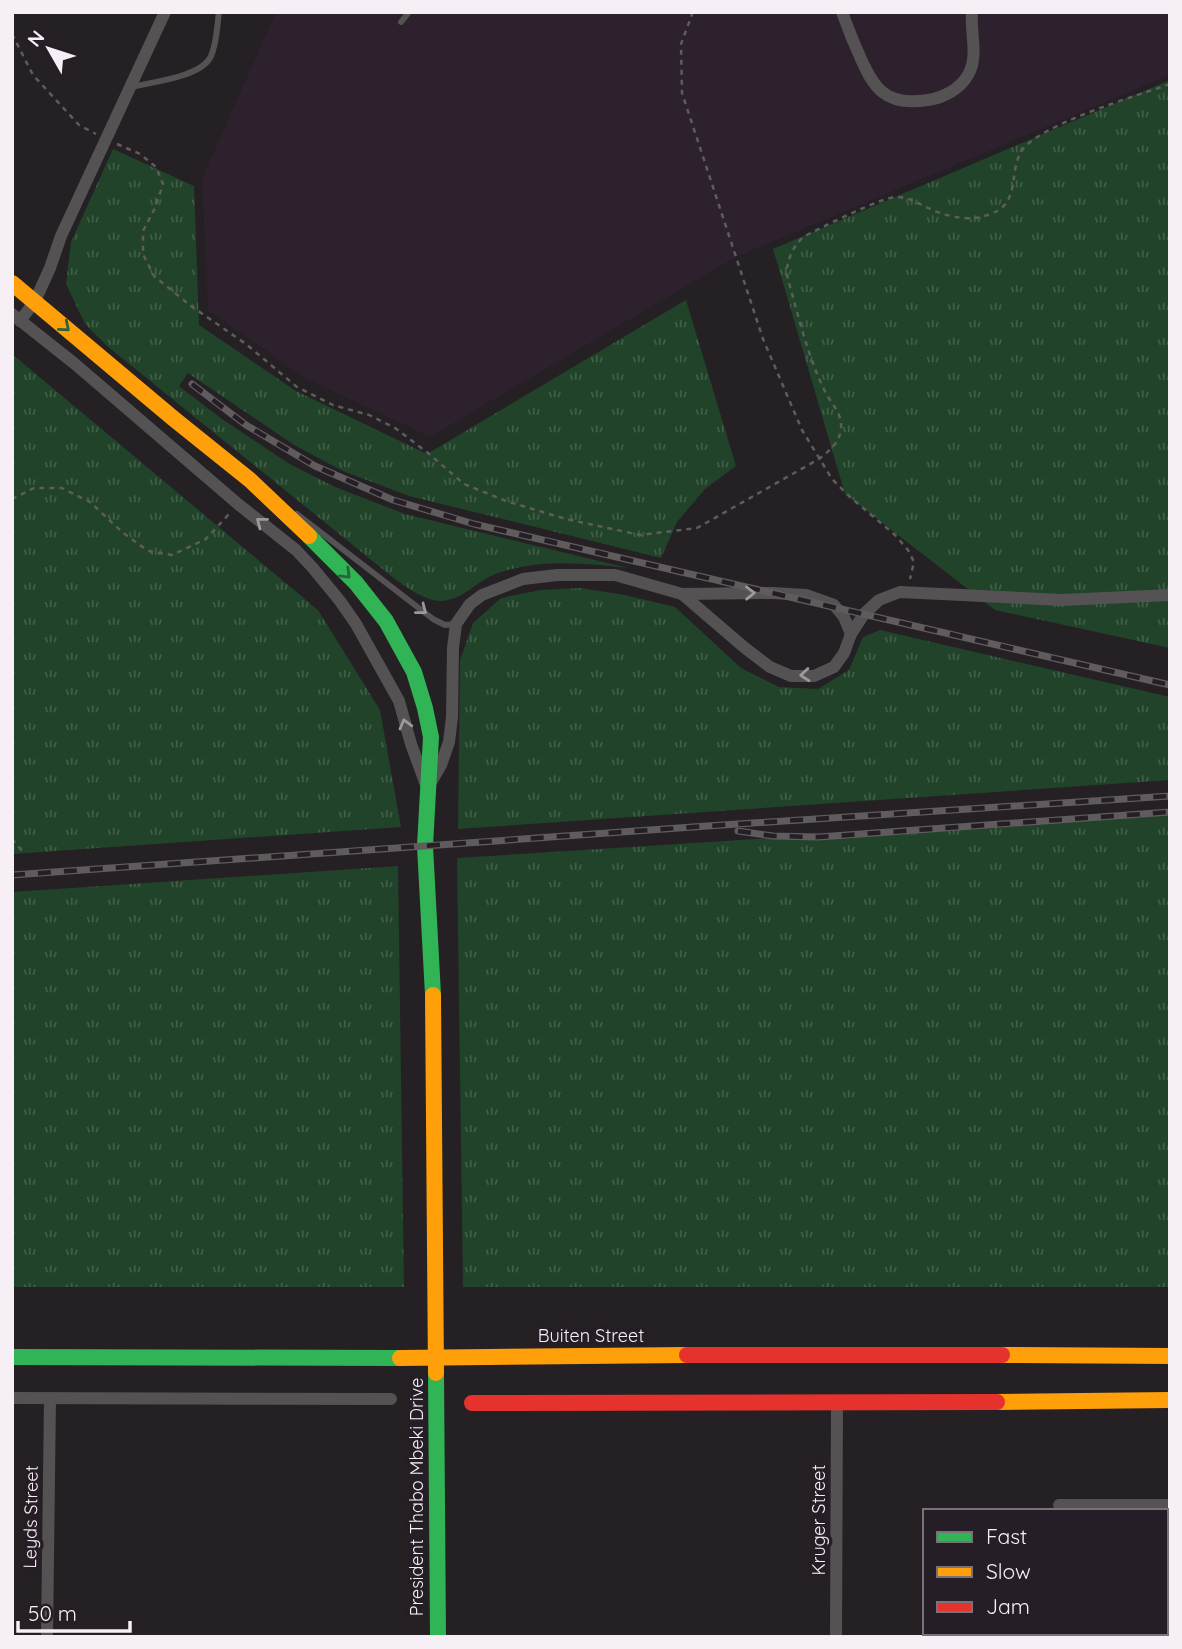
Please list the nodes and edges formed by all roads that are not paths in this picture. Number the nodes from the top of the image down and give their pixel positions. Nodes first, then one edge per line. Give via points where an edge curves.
1 (165, 12) edge
2 (219, 12) edge
3 (409, 12) edge
4 (842, 12) edge
5 (972, 12) edge
6 (401, 22) dead end
7 (131, 87) junction
8 (12, 283) edge
9 (35, 301) junction
10 (16, 318) edge
11 (174, 419) junction
12 (682, 594) junction
13 (1170, 595) edge
14 (456, 624) junction
15 (851, 634) junction
16 (427, 788) junction
17 (435, 1356) junction
18 (1170, 1356) edge
19 (12, 1357) edge
20 (12, 1398) edge
21 (50, 1398) junction
22 (391, 1399) dead end
23 (1170, 1400) edge
24 (472, 1403) dead end
25 (837, 1403) junction
26 (1059, 1505) dead end
27 (1170, 1505) edge
28 (47, 1637) edge
29 (438, 1637) edge
30 (836, 1637) edge

1 - 7 street
2 - 7 lane via 212,53 201,67 190,74
3 - 6 lane
4 - 5 street via 867,74 879,91 913,103 947,94 968,76 973,62
7 - 9 street
8 - 9 street, President Thabo Mbeki Drive
9 - 10 street
9 -> 11 street, President Thabo Mbeki Drive
16 -> 10 street via 399,701 356,624 296,550
11 -> 14 lane via 433,619
11 -> 16 street, President Thabo Mbeki Drive via 250,480 356,583 386,621 414,672 425,708 430,737
12 - 14 street via 615,575 523,579 482,595
12 -> 15 street via 806,595 834,605
15 -> 12 street via 834,667 814,676 791,676 770,667
13 - 15 street via 1062,600 900,592 879,600
14 - 16 street via 449,742 442,765
16 - 17 street, President Thabo Mbeki Drive via 425,846 434,1017
17 - 18 street, Buiten Street
17 - 19 street, Buiten Street
17 - 29 street, President Thabo Mbeki Drive
20 - 21 street
21 - 22 street
21 - 28 street, Leyds Street
23 - 25 street
24 - 25 street
25 - 30 street, Kruger Street
26 - 27 street

